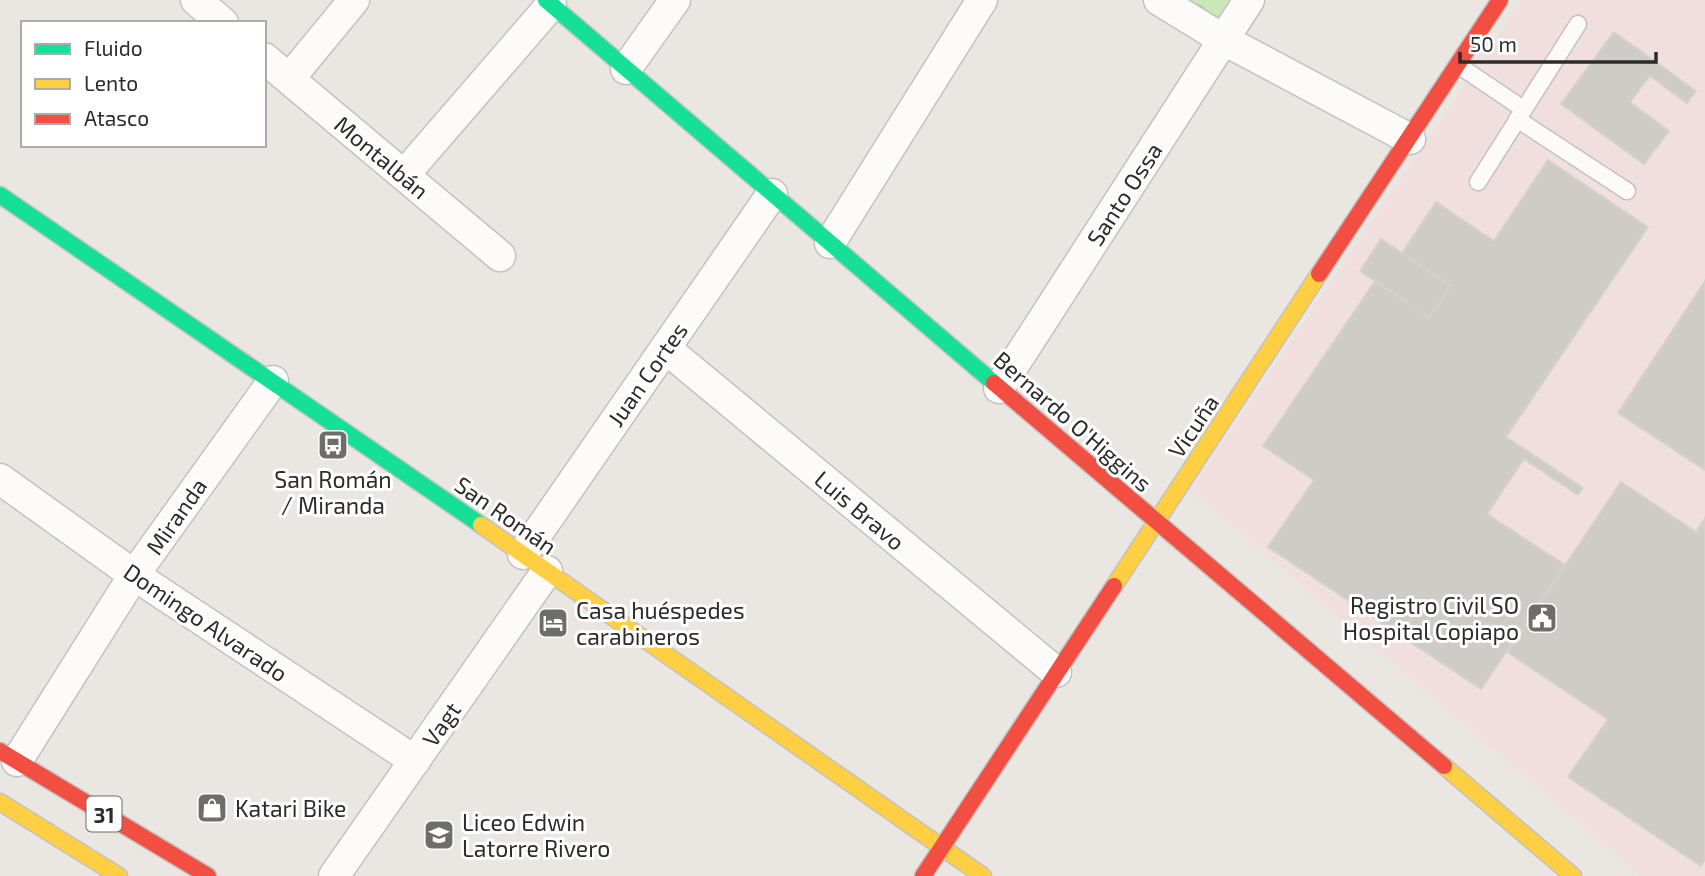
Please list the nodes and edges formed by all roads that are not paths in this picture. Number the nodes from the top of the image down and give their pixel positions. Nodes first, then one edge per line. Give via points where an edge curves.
1 (196, 0) edge
2 (354, 0) edge
3 (675, 0) edge
4 (982, 0) edge
5 (1159, 0) edge
6 (1249, 0) edge
7 (1500, 0) edge
8 (548, 2) edge
9 (221, 21) edge
10 (1578, 24) dead end
11 (1224, 40) junction
12 (266, 60) edge
13 (1458, 65) junction
14 (626, 69) junction
15 (289, 79) junction
16 (1520, 114) junction
17 (1410, 139) junction
18 (404, 175) junction
19 (1478, 182) dead end
20 (1628, 191) dead end
21 (772, 194) junction
22 (0, 195) edge
23 (830, 243) junction
24 (500, 256) dead end
25 (665, 348) junction
26 (273, 381) junction
27 (999, 388) junction
28 (0, 479) edge
29 (1156, 522) junction
30 (535, 562) junction
31 (134, 575) junction
32 (1056, 671) junction
33 (8, 756) edge
34 (415, 761) junction
35 (0, 802) edge
36 (943, 846) junction
37 (120, 876) edge
38 (208, 876) edge
39 (334, 876) edge
40 (923, 876) edge
41 (983, 876) edge
42 (1573, 876) edge

1 - 9 street
2 - 15 street
3 - 14 street
4 - 23 street
5 - 11 street
6 - 11 street, Santo Ossa
7 - 13 main road, Vicuña
8 - 14 main road, Bernardo O'Higgins
8 - 18 street
10 - 16 lane
11 - 17 street
11 - 27 street, Santo Ossa
12 - 15 street, Montalbán
13 - 16 lane
13 - 17 main road, Vicuña
14 - 21 main road, Bernardo O'Higgins
15 - 18 street, Montalbán
16 - 19 lane
16 - 20 lane
17 - 29 main road, Vicuña
18 - 24 street, Montalbán
21 - 23 main road, Bernardo O'Higgins
21 - 25 street, Juan Cortes
22 - 26 main road, San Román
23 - 27 main road, Bernardo O'Higgins
25 - 30 street, Juan Cortes
25 - 32 street, Luis Bravo
26 - 30 main road, San Román
26 - 31 street, Miranda
27 - 29 main road, Bernardo O'Higgins
28 - 31 street, Domingo Alvarado
29 - 32 main road, Vicuña
29 - 42 main road, Bernardo O'Higgins
30 - 34 street, Vagt
30 - 36 main road, San Román
31 - 33 street, Miranda
31 - 34 street, Domingo Alvarado
32 - 36 main road, Vicuña
33 - 38 main road, 31
34 - 39 street, Vagt
35 - 37 main road, 31
36 - 40 main road, Vicuña
36 - 41 main road, San Román

